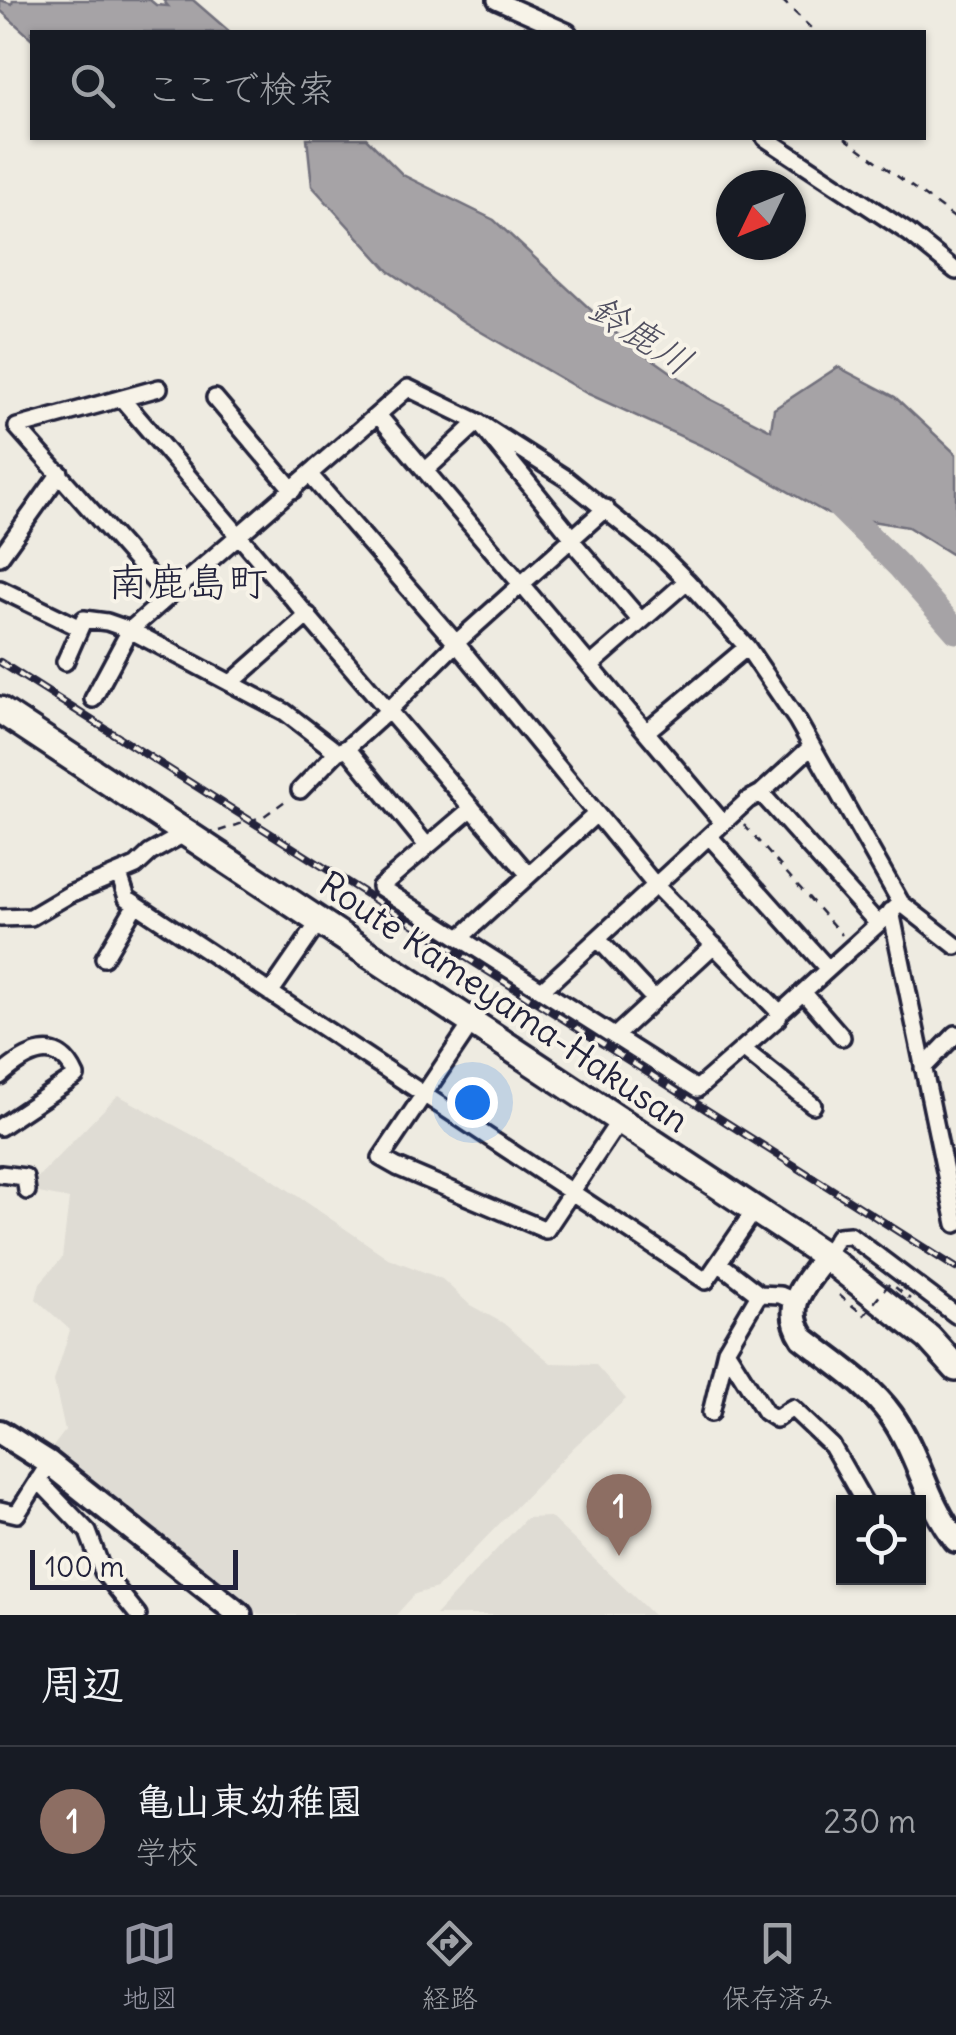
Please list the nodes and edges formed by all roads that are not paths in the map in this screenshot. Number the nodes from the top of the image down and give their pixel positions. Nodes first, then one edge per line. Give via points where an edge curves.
1 (496, 0) edge
2 (564, 30) edge
3 (768, 140) edge
4 (956, 271) edge
5 (160, 388) dead end
6 (122, 398) junction
7 (215, 398) dead end
8 (378, 415) junction
9 (478, 422) junction
10 (425, 470) junction
11 (60, 474) junction
12 (310, 475) junction
13 (294, 490) junction
14 (606, 508) junction
15 (240, 535) junction
16 (572, 539) junction
17 (0, 557) edge
18 (687, 582) junction
19 (523, 584) junction
20 (0, 589) edge
21 (168, 597) junction
22 (308, 614) junction
23 (641, 620) junction
24 (80, 628) junction
25 (130, 630) junction
26 (456, 644) junction
27 (748, 648) junction
28 (65, 662) dead end
29 (591, 664) junction
30 (231, 683) junction
31 (93, 699) dead end
32 (390, 709) junction
33 (0, 710) edge
34 (646, 732) junction
35 (812, 747) junction
36 (342, 750) junction
37 (300, 790) road end
38 (761, 793) junction
39 (472, 808) junction
40 (596, 814) junction
41 (729, 818) junction
42 (710, 837) junction
43 (195, 840) junction
44 (426, 846) junction
45 (119, 874) junction
46 (529, 874) junction
47 (655, 885) junction
48 (136, 904) junction
49 (896, 907) junction
50 (0, 918) edge
51 (319, 922) junction
52 (878, 924) junction
53 (460, 938) junction
54 (598, 939) junction
55 (714, 945) junction
56 (956, 946) edge
57 (104, 958) dead end
58 (828, 969) junction
59 (543, 990) junction
60 (803, 992) junction
61 (270, 993) junction
62 (654, 999) junction
63 (780, 1012) junction
64 (472, 1023) junction
65 (956, 1034) edge
66 (616, 1035) junction
67 (842, 1036) dead end
68 (743, 1049) junction
69 (923, 1068) junction
70 (0, 1076) edge
71 (424, 1094) junction
72 (813, 1105) dead end
73 (619, 1121) junction
74 (0, 1128) edge
75 (0, 1174) edge
76 (571, 1190) junction
77 (27, 1191) dead end
78 (754, 1211) junction
79 (956, 1224) edge
80 (825, 1256) junction
81 (719, 1262) junction
82 (759, 1294) junction
83 (794, 1301) junction
84 (956, 1315) edge
85 (726, 1350) junction
86 (956, 1368) edge
87 (710, 1414) dead end
88 (0, 1432) edge
89 (44, 1472) junction
90 (860, 1495) edge
91 (0, 1510) edge
92 (956, 1540) edge
93 (138, 1615) edge
94 (240, 1615) edge

1 - 2 street
3 - 4 street
5 - 6 street
6 - 11 street via 17,427
6 - 15 street
7 - 13 street
8 - 9 street via 408,388
8 - 10 street
8 - 12 street
9 - 10 street
9 - 14 street
9 - 16 street
10 - 19 street
11 - 17 street
11 - 21 street
12 - 13 street
12 - 26 street
13 - 15 street
14 - 16 street
14 - 18 street
15 - 21 street
15 - 22 street
16 - 19 street
16 - 23 street
18 - 23 street
18 - 27 street
19 - 26 street
19 - 29 street
20 - 24 street
21 - 25 street
22 - 30 street
22 - 32 street
23 - 29 street
24 - 25 street via 84,620
24 - 28 street
25 - 30 street
25 - 31 street
26 - 32 street
26 - 40 street
27 - 34 street
27 - 35 street
29 - 34 street
30 - 36 street
32 - 36 street
32 - 39 street
33 - 43 main road, Route Kameyama-Hakusan
34 - 41 street
35 - 38 street
35 - 49 street
36 - 37 street
36 - 44 street
38 - 41 street
38 - 52 street
39 - 44 street
39 - 46 street
40 - 46 street
40 - 47 street
41 - 42 street
42 - 47 street
42 - 58 street
43 - 45 street
43 - 51 main road, Route Kameyama-Hakusan
44 - 53 street via 380,887
45 - 48 street via 126,898
45 - 50 street via 32,917
46 - 53 street
47 - 54 street
47 - 55 street
48 - 57 street
48 - 61 street
49 - 52 street
49 - 56 street
49 - 69 street
51 - 61 street
51 - 64 main road, Route Kameyama-Hakusan
52 - 58 street
53 - 59 street
54 - 59 street
54 - 62 street
55 - 62 street
55 - 63 street
58 - 60 street
59 - 66 street
60 - 63 street
60 - 67 street
61 - 71 street
62 - 66 street
63 - 68 street
64 - 71 street
64 - 73 main road, Route Kameyama-Hakusan
65 - 69 street
66 - 68 street via 697,1089
68 - 72 street
69 - 79 street
70 - 74 street via 21,1058 49,1050 76,1076
71 - 76 street
71 - 76 street via 381,1158 546,1230
73 - 76 street
73 - 78 main road, Route Kameyama-Hakusan
75 - 77 street via 25,1178
76 - 81 street via 706,1281
78 - 80 main road, Route Kameyama-Hakusan
78 - 81 street
80 - 83 main road
80 - 84 street via 838,1236 850,1236
80 - 86 main road, Route Kameyama-Hakusan via 929,1338
81 - 82 street
82 - 83 street
82 - 85 street
83 - 92 main road via 803,1338 892,1416
85 - 87 street
85 - 90 street via 765,1412 776,1419 792,1408 832,1446
88 - 89 main road
89 - 91 street via 17,1514
89 - 93 street via 88,1532 103,1572
89 - 94 main road

